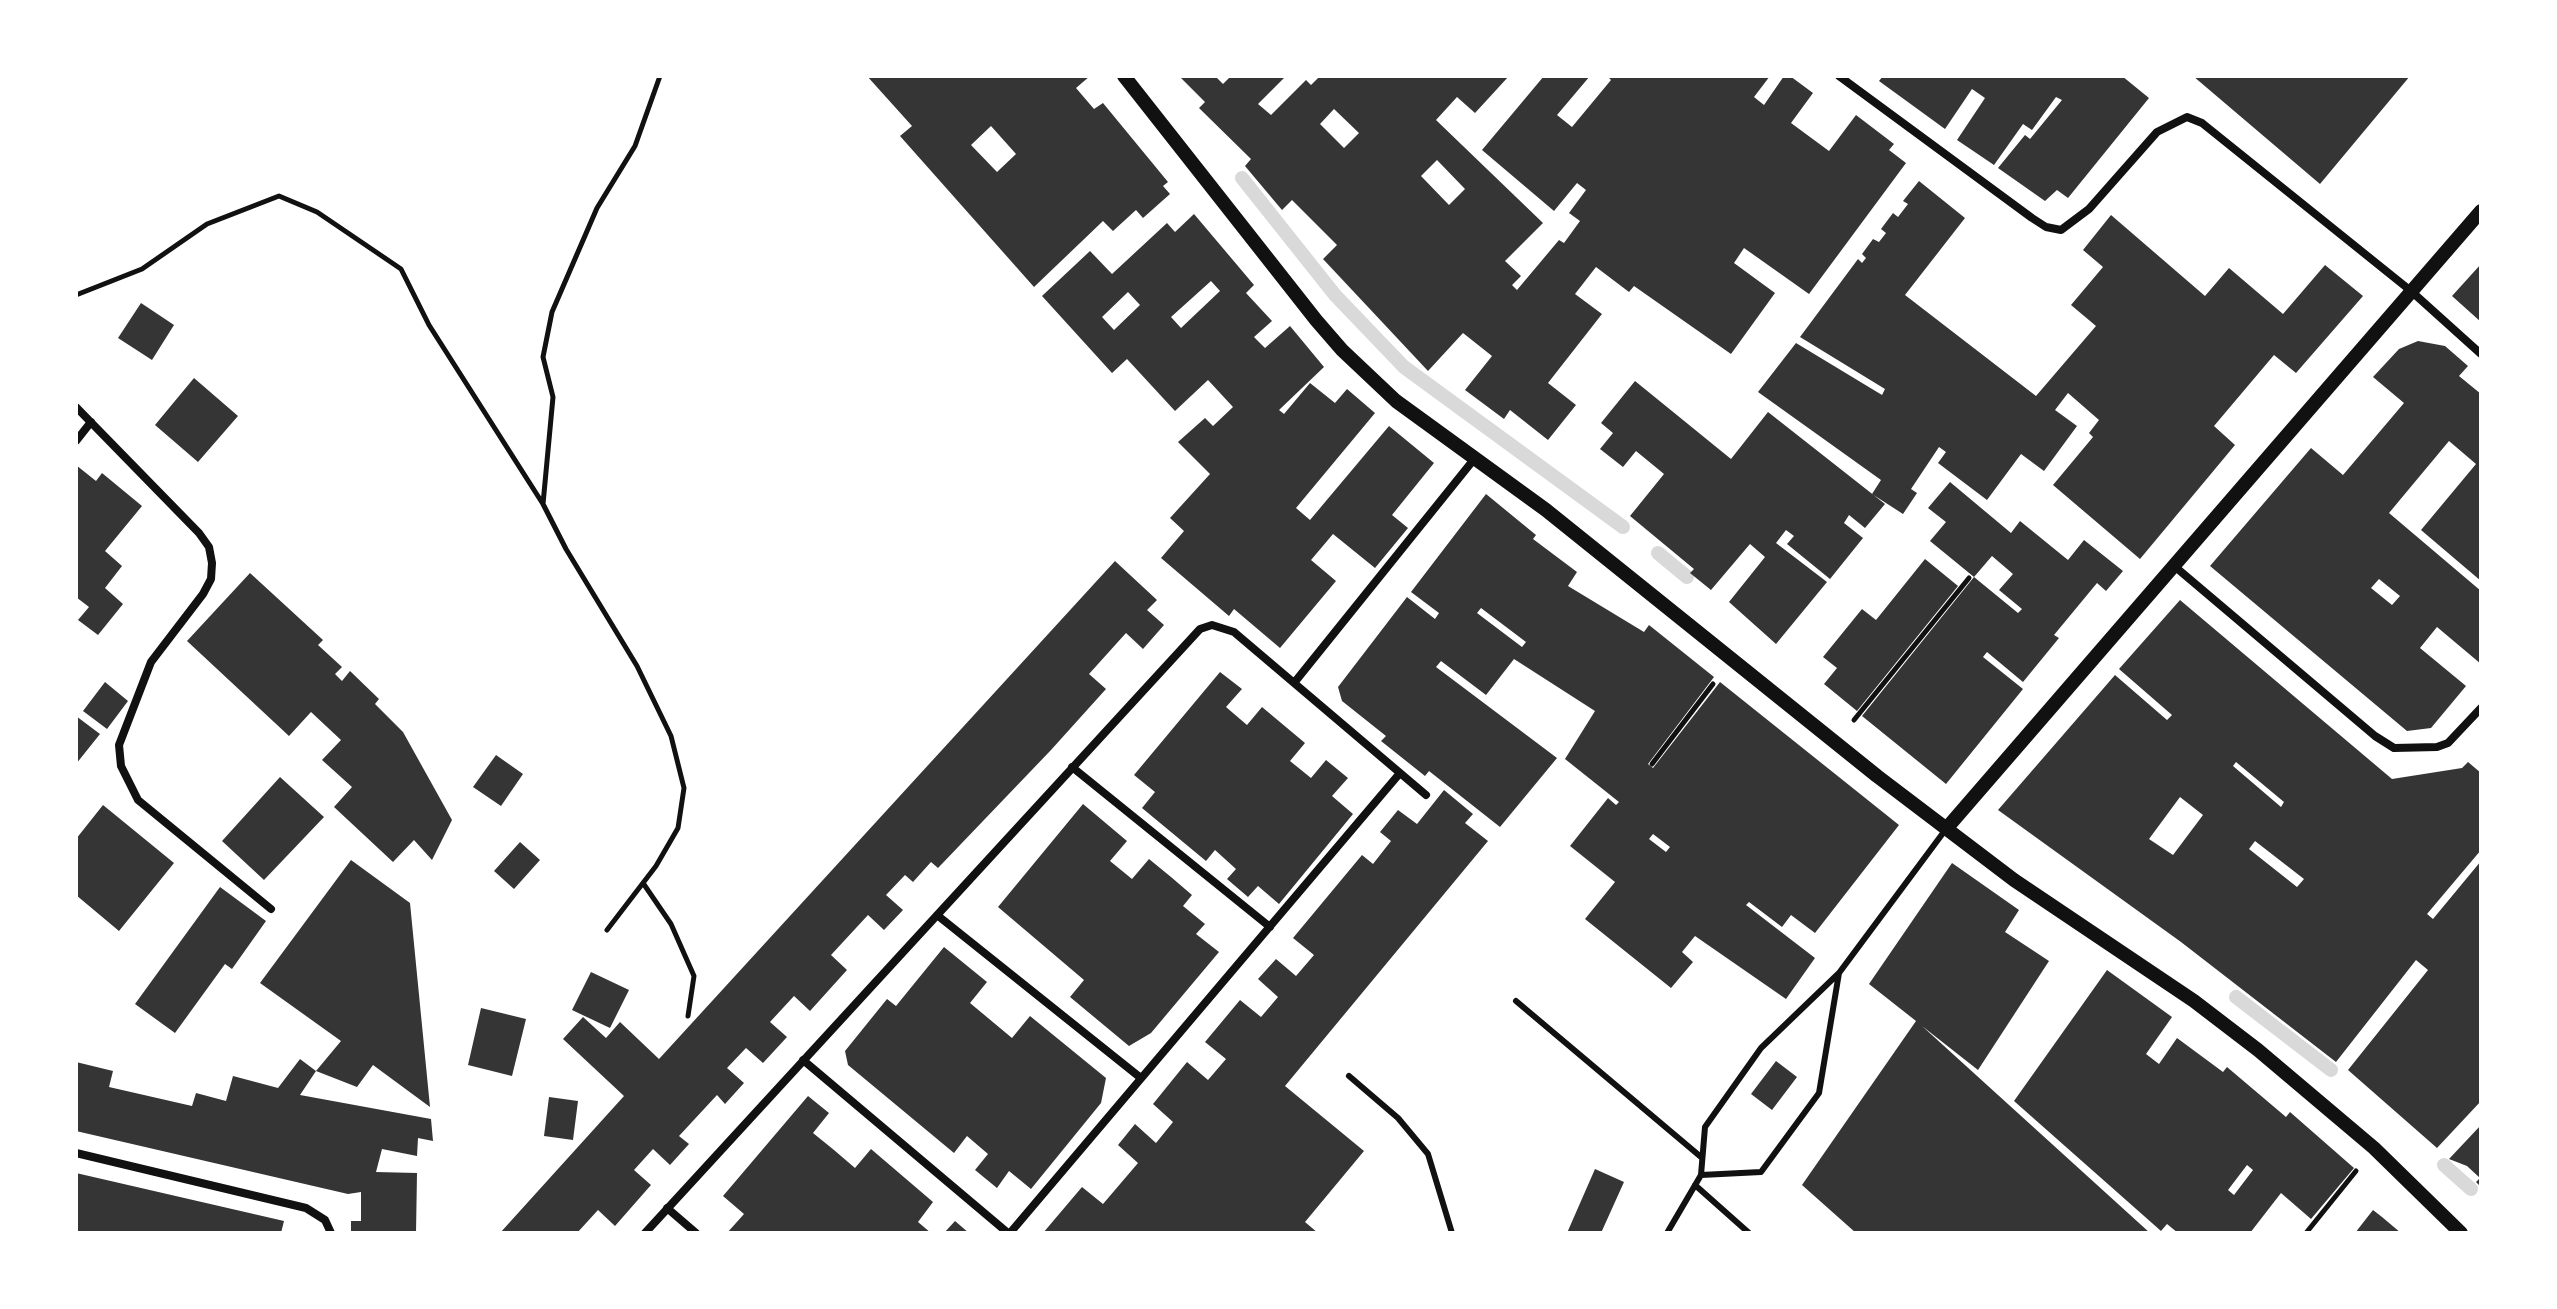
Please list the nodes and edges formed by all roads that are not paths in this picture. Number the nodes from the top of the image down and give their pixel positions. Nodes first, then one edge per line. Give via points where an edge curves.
1 (1124, 76) edge
2 (1839, 76) edge
3 (2481, 211) edge
4 (2411, 291) junction
5 (2481, 354) edge
6 (76, 407) edge
7 (91, 422) junction
8 (76, 441) edge
9 (1475, 458) junction
10 (2173, 565) junction
11 (1294, 683) junction
12 (2481, 708) edge
13 (1072, 767) junction
14 (1400, 773) junction
15 (1426, 795) dead end
16 (1946, 829) junction
17 (271, 909) dead end
18 (937, 915) junction
19 (1270, 927) junction
20 (1839, 973) junction
21 (1516, 1001) dead end
22 (803, 1060) junction
23 (1349, 1076) dead end
24 (1141, 1078) junction
25 (76, 1153) edge
26 (1701, 1157) junction
27 (1701, 1175) junction
28 (1695, 1185) junction
29 (667, 1208) junction
30 (331, 1233) edge
31 (645, 1233) edge
32 (696, 1233) edge
33 (1009, 1233) edge
34 (1452, 1233) edge
35 (1667, 1233) edge
36 (1749, 1233) edge
37 (2461, 1233) edge

1 - 9 street via 1342,350 1410,413
2 - 4 street via 2032,218 2061,230 2082,215 2157,132 2187,117 2217,133
3 - 4 street
4 - 5 street
4 - 10 street
6 - 7 street
7 - 8 street
7 - 17 street via 199,533 212,563 203,594 151,662 119,745 121,766 138,800
9 - 11 street
9 - 16 street
10 - 12 street via 2394,748 2448,743
10 - 16 street
11 - 13 street via 1234,632 1212,625 1200,629
11 - 14 street
13 - 18 street
13 - 19 street
14 - 15 street
14 - 19 street
16 - 20 lane
16 - 37 street via 2258,1050 2374,1148
18 - 22 street
18 - 24 street
19 - 24 street
20 - 26 lane via 1761,1048 1705,1127
20 - 27 lane via 1819,1093 1761,1172
21 - 26 lane
22 - 29 street
22 - 33 street
23 - 34 lane via 1398,1118 1428,1154
24 - 33 street
25 - 30 street via 306,1208 325,1220
26 - 27 lane
27 - 28 lane
28 - 35 lane
28 - 36 lane
29 - 31 street
29 - 32 street

